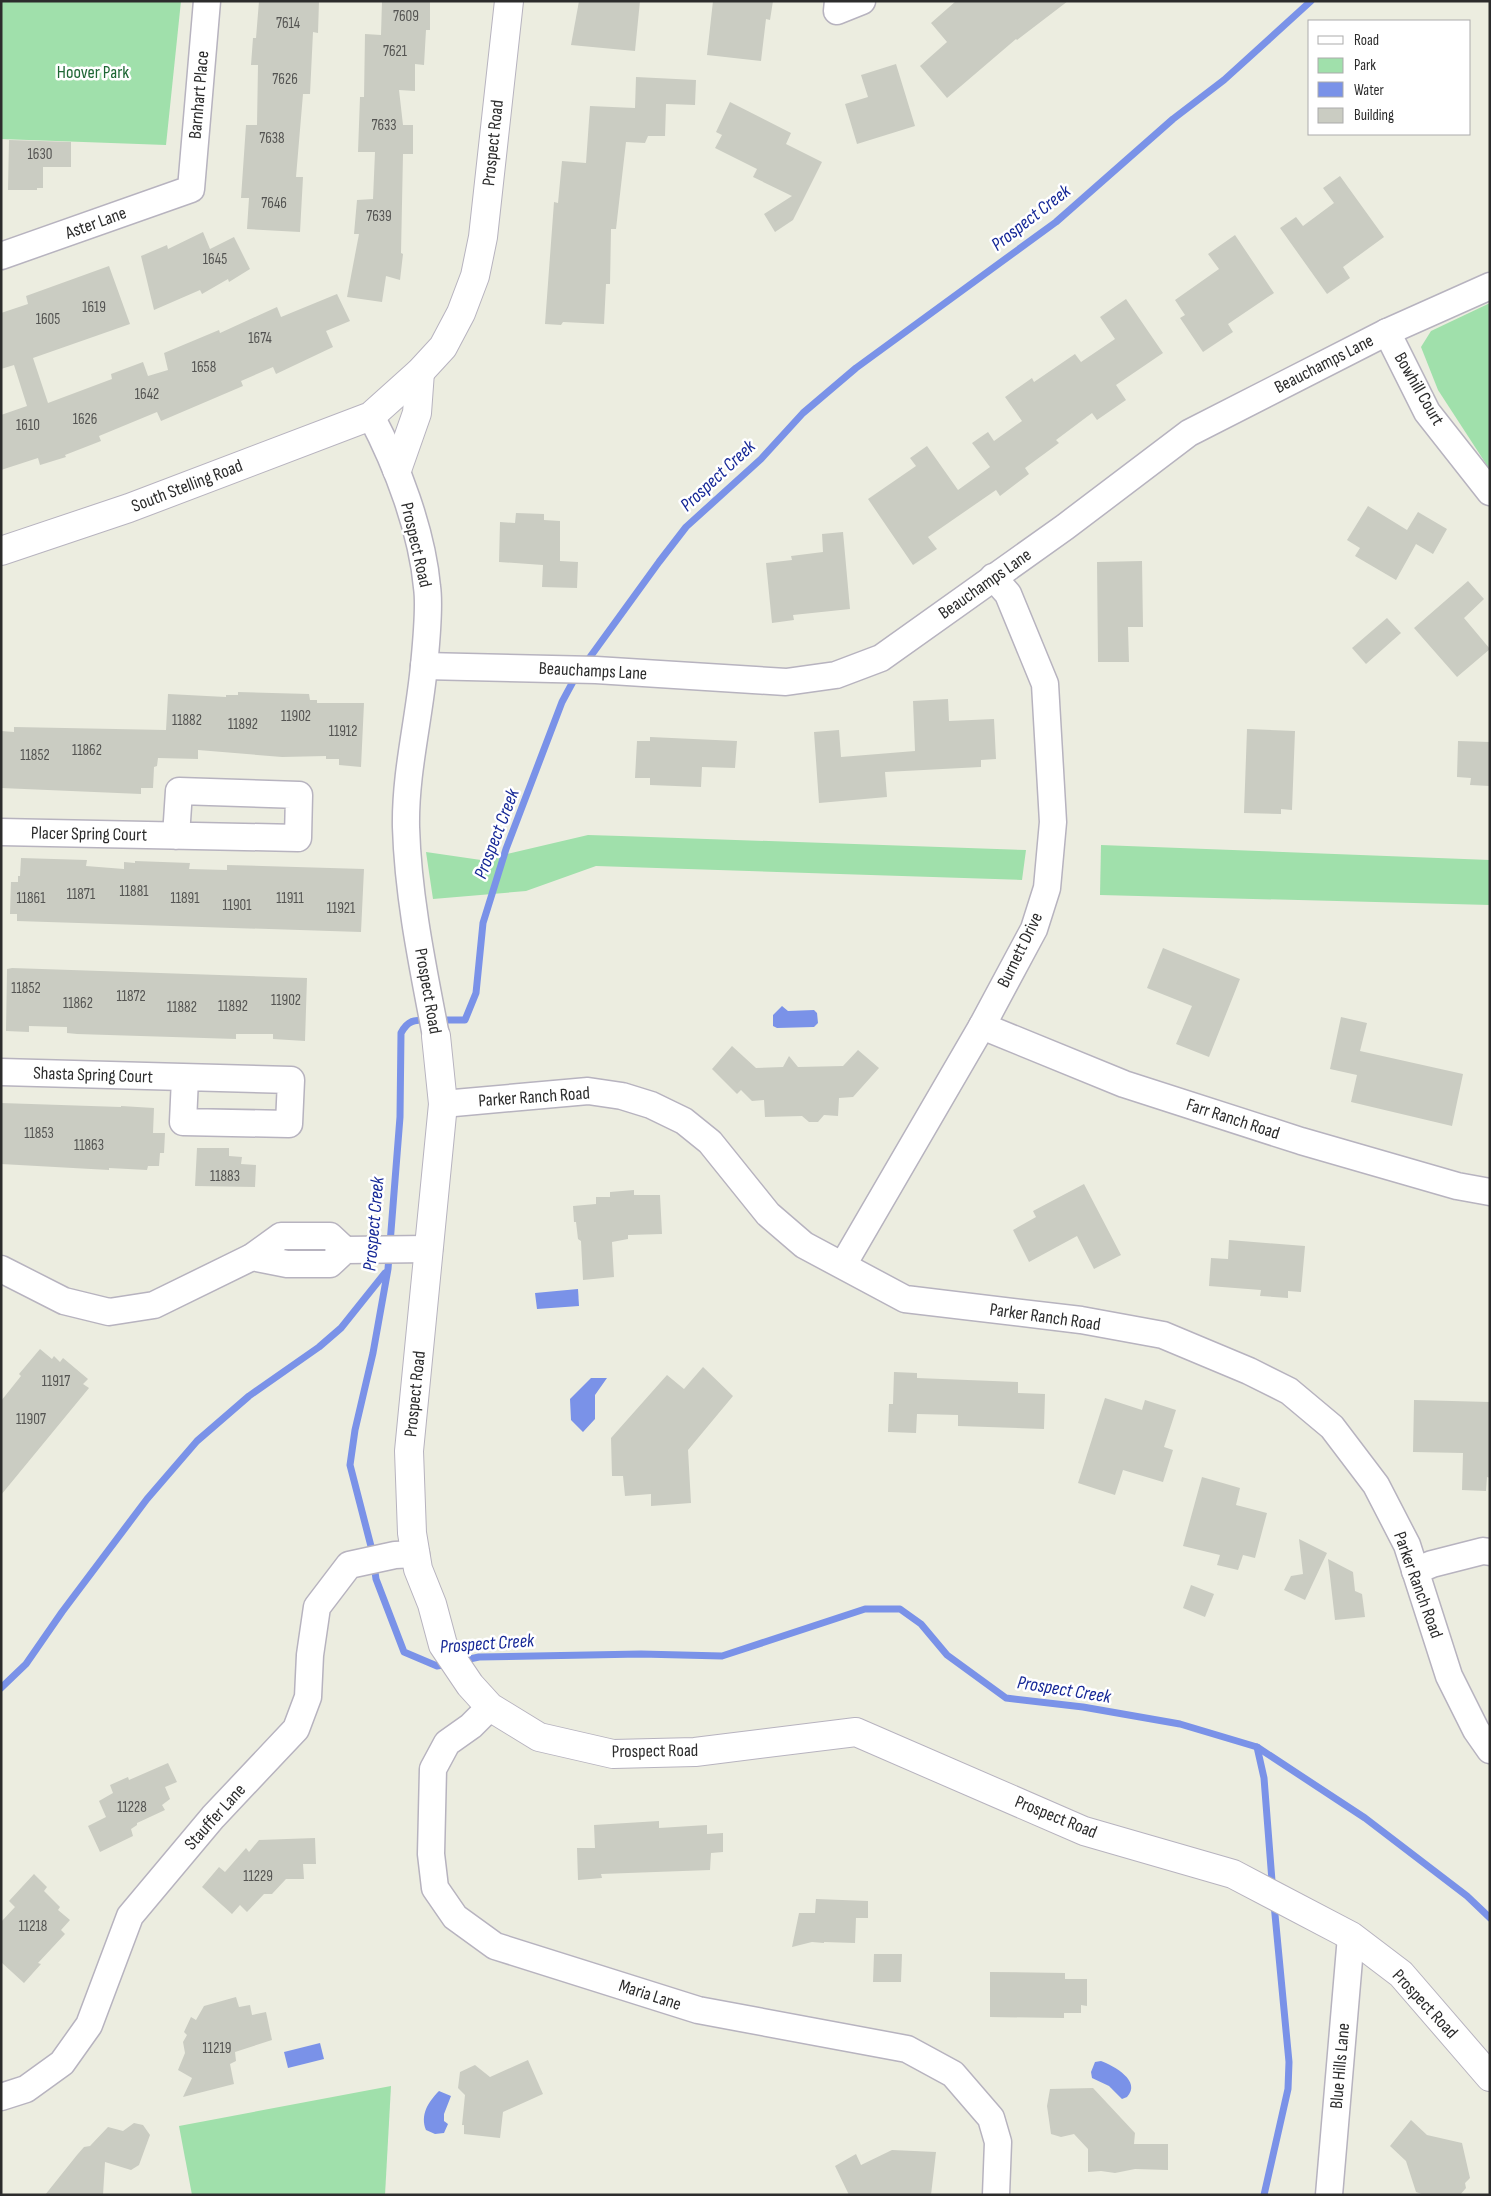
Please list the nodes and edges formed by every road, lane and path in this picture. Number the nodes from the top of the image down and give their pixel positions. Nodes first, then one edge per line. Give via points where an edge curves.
1 (207, 1) edge
2 (509, 1) edge
3 (862, 1) edge
4 (838, 6) edge
5 (191, 189) joint
6 (1, 256) edge
7 (1490, 286) edge
8 (1387, 332) junction
9 (420, 372) junction
10 (371, 416) junction
11 (397, 470) junction
12 (1490, 492) edge
13 (1, 551) edge
14 (993, 577) junction
15 (424, 666) junction
16 (1, 832) edge
17 (176, 836) dead end
18 (982, 1026) junction
19 (436, 1036) joint
20 (1, 1072) edge
21 (185, 1078) dead end
22 (443, 1104) junction
23 (1490, 1192) edge
24 (429, 1249) junction
25 (843, 1265) junction
26 (1, 1269) edge
27 (1490, 1552) edge
28 (390, 1557) junction
29 (1415, 1570) junction
30 (490, 1707) junction
31 (1490, 1750) edge
32 (1351, 1936) junction
33 (1490, 2077) edge
34 (1, 2097) edge
35 (996, 2195) edge
36 (1329, 2195) edge

1 - 5 street, Barnhart Place
2 - 9 street, Prospect Road via 483,237 475,276 443,347
3 - 4 street
5 - 6 street, Aster Lane
7 - 8 street, Beauchamps Lane
8 - 12 street, Bowhill Court via 1427,412
8 - 14 street, Beauchamps Lane via 1189,433
9 - 10 street, Prospect Road
9 - 11 street via 417,413
10 - 11 street, Prospect Road
10 - 13 street, South Stelling Road via 129,508
11 - 15 street, Prospect Road via 418,538 428,588
14 - 15 street, Beauchamps Lane via 881,658 836,675 786,682 596,670
14 - 18 street, Burnett Drive via 1008,594 1045,684 1053,822 1047,888 1034,929
15 - 19 street, Prospect Road via 406,826 410,883
16 - 17 street, Placer Spring Court
18 - 23 street, Farr Ranch Road via 1124,1084 1301,1141 1457,1186
18 - 25 street, Burnett Drive
19 - 22 street, Prospect Road
20 - 21 street, Shasta Spring Court
22 - 24 street, Prospect Road
22 - 25 street, Parker Ranch Road via 588,1092 622,1096 651,1105 684,1121 710,1142 768,1214 804,1245
24 - 26 street via 345,1250 330,1264 287,1264 252,1257 154,1304 109,1312 64,1301
24 - 28 street, Prospect Road via 410,1451 412,1533
25 - 29 street, Parker Ranch Road via 905,1298 1081,1320 1164,1335 1289,1391 1332,1427 1376,1485 1407,1545
27 - 29 street via 1483,1551
28 - 30 street, Prospect Road via 418,1569 444,1645 470,1685
28 - 34 street, Stauffer Lane via 349,1565 317,1607 308,1698 296,1729 213,1817 130,1916 89,2025 62,2063 26,2089
29 - 31 street, Parker Ranch Road via 1449,1676 1476,1730
30 - 32 street, Prospect Road via 539,1738 613,1754 695,1752 856,1732 1084,1831 1233,1874
30 - 35 street, Maria Lane via 447,1743 433,1769 431,1854 435,1888 455,1917 495,1946 698,2010 907,2050 953,2074 991,2118 998,2142
32 - 33 street, Prospect Road via 1401,1974
32 - 36 street, Blue Hills Lane

